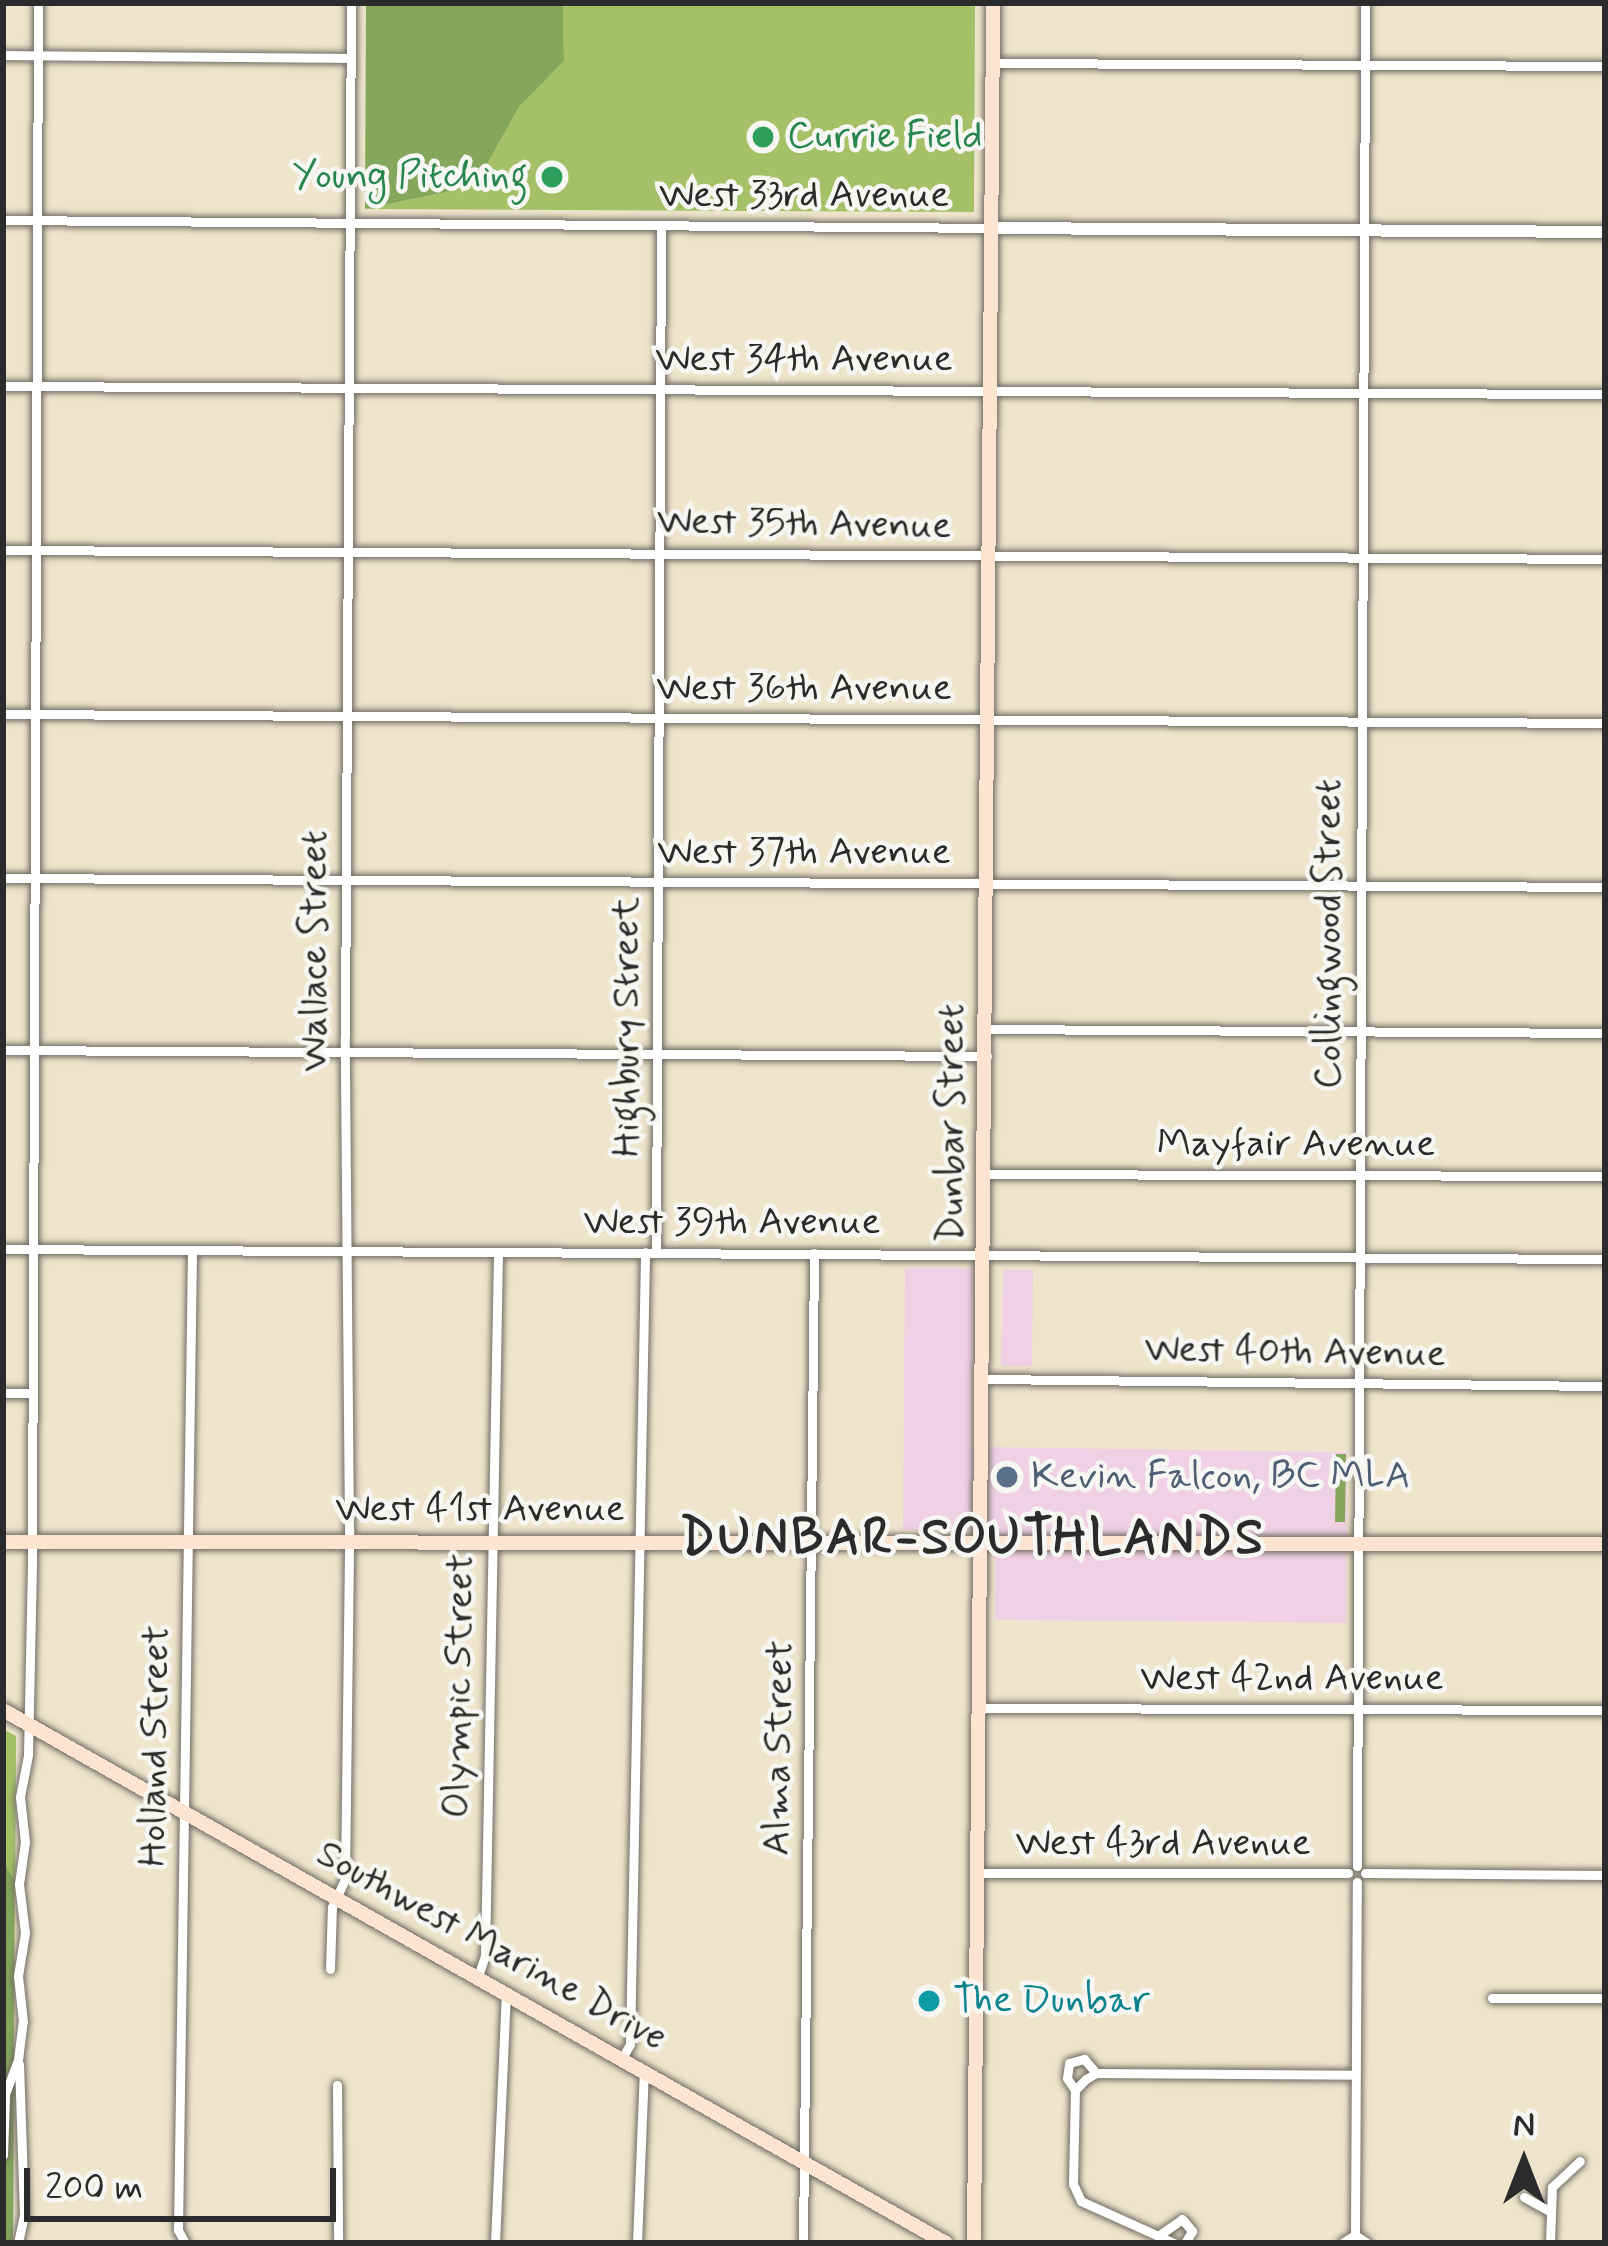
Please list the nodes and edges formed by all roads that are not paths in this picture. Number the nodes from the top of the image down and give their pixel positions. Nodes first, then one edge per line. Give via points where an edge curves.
1 (38, 3) edge
2 (351, 3) edge
3 (993, 3) edge
4 (1365, 3) edge
5 (3, 56) edge
6 (38, 56) junction
7 (351, 58) junction
8 (993, 63) junction
9 (1365, 65) junction
10 (1605, 66) edge
11 (3, 220) edge
12 (37, 220) junction
13 (350, 223) junction
14 (661, 225) junction
15 (992, 228) junction
16 (1364, 230) junction
17 (1605, 232) edge
18 (3, 386) edge
19 (35, 386) junction
20 (349, 387) junction
21 (661, 389) junction
22 (991, 391) junction
23 (1363, 393) junction
24 (1605, 394) edge
25 (3, 550) edge
26 (34, 550) junction
27 (348, 551) junction
28 (660, 554) junction
29 (990, 556) junction
30 (1363, 558) junction
31 (1605, 559) edge
32 (3, 714) edge
33 (34, 714) junction
34 (346, 716) junction
35 (660, 718) junction
36 (988, 720) junction
37 (1361, 722) junction
38 (1605, 723) edge
39 (3, 878) edge
40 (33, 878) junction
41 (346, 880) junction
42 (659, 882) junction
43 (988, 884) junction
44 (1360, 886) junction
45 (1605, 887) edge
46 (987, 1029) junction
47 (1359, 1031) junction
48 (1605, 1033) edge
49 (3, 1050) edge
50 (32, 1050) junction
51 (345, 1053) junction
52 (660, 1055) junction
53 (987, 1056) junction
54 (986, 1174) junction
55 (1359, 1174) junction
56 (1605, 1176) edge
57 (3, 1249) edge
58 (32, 1249) junction
59 (192, 1251) junction
60 (347, 1251) junction
61 (498, 1252) junction
62 (650, 1252) junction
63 (814, 1253) junction
64 (986, 1254) junction
65 (1358, 1257) junction
66 (1605, 1259) edge
67 (985, 1379) junction
68 (1357, 1384) junction
69 (1605, 1386) edge
70 (3, 1393) edge
71 (31, 1393) junction
72 (3, 1542) edge
73 (188, 1542) junction
74 (1358, 1542) junction
75 (32, 1543) junction
76 (349, 1543) junction
77 (493, 1543) junction
78 (639, 1543) junction
79 (983, 1543) junction
80 (813, 1544) junction
81 (1605, 1544) edge
82 (980, 1708) junction
83 (1358, 1709) junction
84 (3, 1710) edge
85 (1605, 1710) edge
86 (29, 1723) junction
87 (187, 1815) junction
88 (977, 1873) junction
89 (1357, 1874) junction
90 (1605, 1875) edge
91 (336, 1896) junction
92 (330, 1969) dead end
93 (478, 1976) junction
94 (506, 1993) junction
95 (1492, 1997) dead end
96 (1605, 1998) edge
97 (622, 2058) junction
98 (18, 2060) junction
99 (644, 2071) junction
100 (1096, 2073) junction
101 (1355, 2075) junction
102 (337, 2085) dead end
103 (1075, 2090) junction
104 (3, 2155) edge
105 (1580, 2161) dead end
106 (803, 2162) junction
107 (1524, 2197) dead end
108 (1550, 2212) junction
109 (1354, 2234) junction
110 (1158, 2236) junction
111 (183, 2242) edge
112 (18, 2243) edge
113 (338, 2243) edge
114 (495, 2243) edge
115 (637, 2243) edge
116 (803, 2243) edge
117 (946, 2243) edge
118 (974, 2243) edge
119 (1174, 2243) edge
120 (1185, 2243) edge
121 (1342, 2243) edge
122 (1367, 2243) edge
123 (1550, 2243) edge

1 - 6 street
2 - 7 street, Wallace Street
3 - 8 main road, Dunbar Street
4 - 9 street, Collingwood Street
5 - 6 street
6 - 7 street
6 - 12 street
7 - 13 street, Wallace Street
8 - 9 street
8 - 15 main road, Dunbar Street
9 - 10 street
9 - 16 street, Collingwood Street
11 - 12 street, West 33rd Avenue
12 - 13 street, West 33rd Avenue
12 - 19 street
13 - 14 street, West 33rd Avenue
13 - 20 street, Wallace Street
14 - 15 street, West 33rd Avenue
14 - 21 street, Highbury Street
15 - 16 street, West 33rd Avenue
15 - 22 main road, Dunbar Street
16 - 17 street, West 33rd Avenue
16 - 23 street, Collingwood Street
18 - 19 street, West 34th Avenue
19 - 20 street, West 34th Avenue
19 - 26 street
20 - 21 street, West 34th Avenue
20 - 27 street, Wallace Street
21 - 22 street, West 34th Avenue
21 - 28 street, Highbury Street
22 - 23 street, West 34th Avenue
22 - 29 main road, Dunbar Street
23 - 24 street, West 34th Avenue
23 - 30 street, Collingwood Street
25 - 26 street, West 35th Avenue
26 - 27 street, West 35th Avenue
26 - 33 street
27 - 28 street, West 35th Avenue
27 - 34 street, Wallace Street
28 - 29 street, West 35th Avenue
28 - 35 street, Highbury Street
29 - 30 street, West 35th Avenue
29 - 36 main road, Dunbar Street
30 - 31 street, West 35th Avenue
30 - 37 street, Collingwood Street
32 - 33 street, West 36th Avenue
33 - 34 street, West 36th Avenue
33 - 40 street
34 - 35 street, West 36th Avenue
34 - 41 street, Wallace Street
35 - 36 street, West 36th Avenue
35 - 42 street, Highbury Street
36 - 37 street, West 36th Avenue
36 - 43 main road, Dunbar Street
37 - 38 street, West 36th Avenue
37 - 44 street, Collingwood Street
39 - 40 street, West 37th Avenue
40 - 41 street, West 37th Avenue
40 - 50 street
41 - 42 street, West 37th Avenue
41 - 51 street, Wallace Street
42 - 43 street, West 37th Avenue
42 - 52 street, Highbury Street
43 - 44 street, West 37th Avenue
43 - 46 main road, Dunbar Street
44 - 45 street, West 37th Avenue
44 - 47 street, Collingwood Street
46 - 47 street
46 - 53 main road, Dunbar Street
47 - 48 street
47 - 55 street, Collingwood Street
49 - 50 street
50 - 51 street
50 - 58 street
51 - 52 street
51 - 60 street, Wallace Street
52 - 53 street
52 - 62 street, Highbury Street
53 - 54 main road, Dunbar Street
54 - 55 street, Mayfair Avenue
54 - 64 main road, Dunbar Street
55 - 56 street, Mayfair Avenue
55 - 65 street, Collingwood Street
57 - 58 street, West 39th Avenue
58 - 59 street, West 39th Avenue
58 - 71 street
59 - 60 street, West 39th Avenue
59 - 73 street, Holland Street
60 - 61 street, West 39th Avenue
60 - 76 street, Wallace Street
61 - 62 street, West 39th Avenue
61 - 77 street, Olympic Street
62 - 63 street, West 39th Avenue
62 - 78 street, Highbury Street
63 - 64 street, West 39th Avenue
63 - 80 street, Alma Street
64 - 65 street, West 39th Avenue
64 - 67 main road, Dunbar Street
65 - 66 street, West 39th Avenue
65 - 68 street, Collingwood Street
67 - 68 street, West 40th Avenue
67 - 79 main road, Dunbar Street
68 - 69 street, West 40th Avenue
68 - 74 street, Collingwood Street
70 - 71 street
71 - 75 street
72 - 75 main road, West 41st Avenue
73 - 75 main road, West 41st Avenue
73 - 76 main road, West 41st Avenue
73 - 87 street, Holland Street
74 - 79 main road, West 41st Avenue
74 - 81 main road, West 41st Avenue
74 - 83 street, Collingwood Street
75 - 86 street
76 - 77 main road, West 41st Avenue
76 - 91 street, Wallace Street via 345,1879
77 - 78 main road, West 41st Avenue
77 - 93 street, Olympic Street via 485,1956
78 - 80 main road, West 41st Avenue
78 - 97 street, Highbury Street via 630,2044
79 - 80 main road, West 41st Avenue
79 - 82 main road, Dunbar Street
80 - 106 street, Alma Street
82 - 83 street, West 42nd Avenue
82 - 88 main road, Dunbar Street
83 - 85 street, West 42nd Avenue
83 - 89 street, Collingwood Street
84 - 86 main road, Southwest Marine Drive
86 - 87 main road, Southwest Marine Drive
86 - 98 street via 20,1797 26,1855
87 - 91 main road, Southwest Marine Drive
87 - 111 street, Holland Street
88 - 89 street, West 43rd Avenue
88 - 118 main road, Dunbar Street
89 - 90 street, West 43rd Avenue
89 - 101 street, Collingwood Street
91 - 92 street, Wallace Street
91 - 93 main road, Southwest Marine Drive
93 - 94 main road, Southwest Marine Drive
94 - 97 main road, Southwest Marine Drive
94 - 114 street
95 - 96 street
97 - 99 main road, Southwest Marine Drive
98 - 104 street via 5,2094
98 - 112 street
99 - 106 main road, Southwest Marine Drive
99 - 115 street
100 - 101 street
100 - 103 street
100 - 103 street via 1084,2059 1069,2062
101 - 109 street, Collingwood Street
102 - 113 street
103 - 110 street via 1073,2184 1081,2201
105 - 108 street via 1552,2187
106 - 116 street, Alma Street
106 - 117 main road, Southwest Marine Drive
107 - 108 street
108 - 123 street
109 - 121 street
109 - 122 street
110 - 119 street
110 - 120 street via 1182,2219 1192,2231

